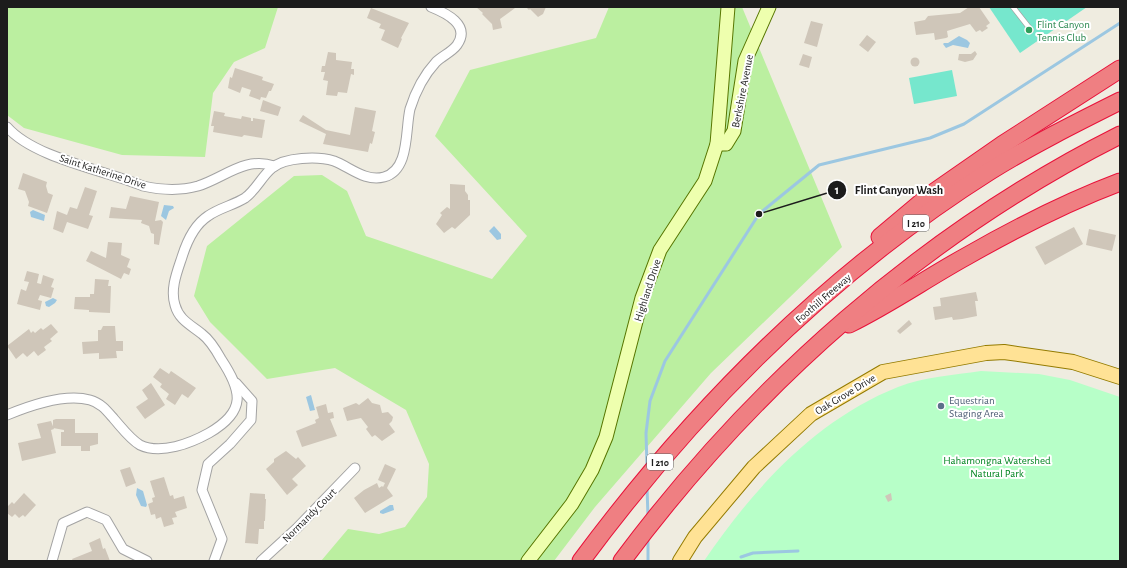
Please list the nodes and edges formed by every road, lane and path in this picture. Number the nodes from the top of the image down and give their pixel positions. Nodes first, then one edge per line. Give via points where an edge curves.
1 (431, 7) edge
2 (728, 7) edge
3 (769, 7) edge
4 (1014, 7) edge
5 (1031, 30) dead end
6 (1120, 69) edge
7 (1120, 101) edge
8 (7, 127) edge
9 (1120, 135) edge
10 (718, 144) junction
11 (274, 166) junction
12 (1120, 182) edge
13 (827, 334) junction
14 (1120, 377) edge
15 (735, 378) junction
16 (236, 383) junction
17 (7, 415) edge
18 (355, 468) dead end
19 (585, 555) edge
20 (52, 561) edge
21 (147, 561) edge
22 (214, 561) edge
23 (261, 561) edge
24 (528, 561) edge
25 (622, 561) edge
26 (680, 561) edge

1 - 11 street via 453,17 459,25 458,44 437,61 415,94 403,157 396,169 385,177 373,178 319,158 294,159
2 - 10 street, Highland Drive
3 - 10 street, Berkshire Avenue via 745,61 734,131 726,144
4 - 5 lane
6 - 15 highway via 930,195 867,248 796,315
7 - 15 highway, Foothill Freeway / I 210 via 1041,141 936,208 841,282
8 - 11 street, Saint Katherine Drive via 20,139 47,153 156,189 198,186 241,166 263,163
9 - 13 highway via 1085,152 1008,199 889,283
10 - 24 street, Highland Drive via 705,181 658,257 642,298 606,437 592,470 572,504
11 - 16 street via 244,198 208,216 196,226 187,242 174,283 175,307 181,317 210,342
12 - 13 highway via 1024,224 928,278 881,309
13 - 25 highway via 723,438 665,505
14 - 26 main road, Oak Grove Drive via 1074,362 1004,352 883,372 812,414 754,467 695,537
15 - 19 highway, Foothill Freeway / I 210 via 683,435
16 - 17 street via 236,407 228,418 211,432 194,440 160,448 138,444 101,404 90,400 57,400 20,409
16 - 22 street via 252,401 251,420 208,464 202,490 222,539
18 - 23 street, Normandy Court
20 - 21 street via 63,523 86,512 106,520 123,549

